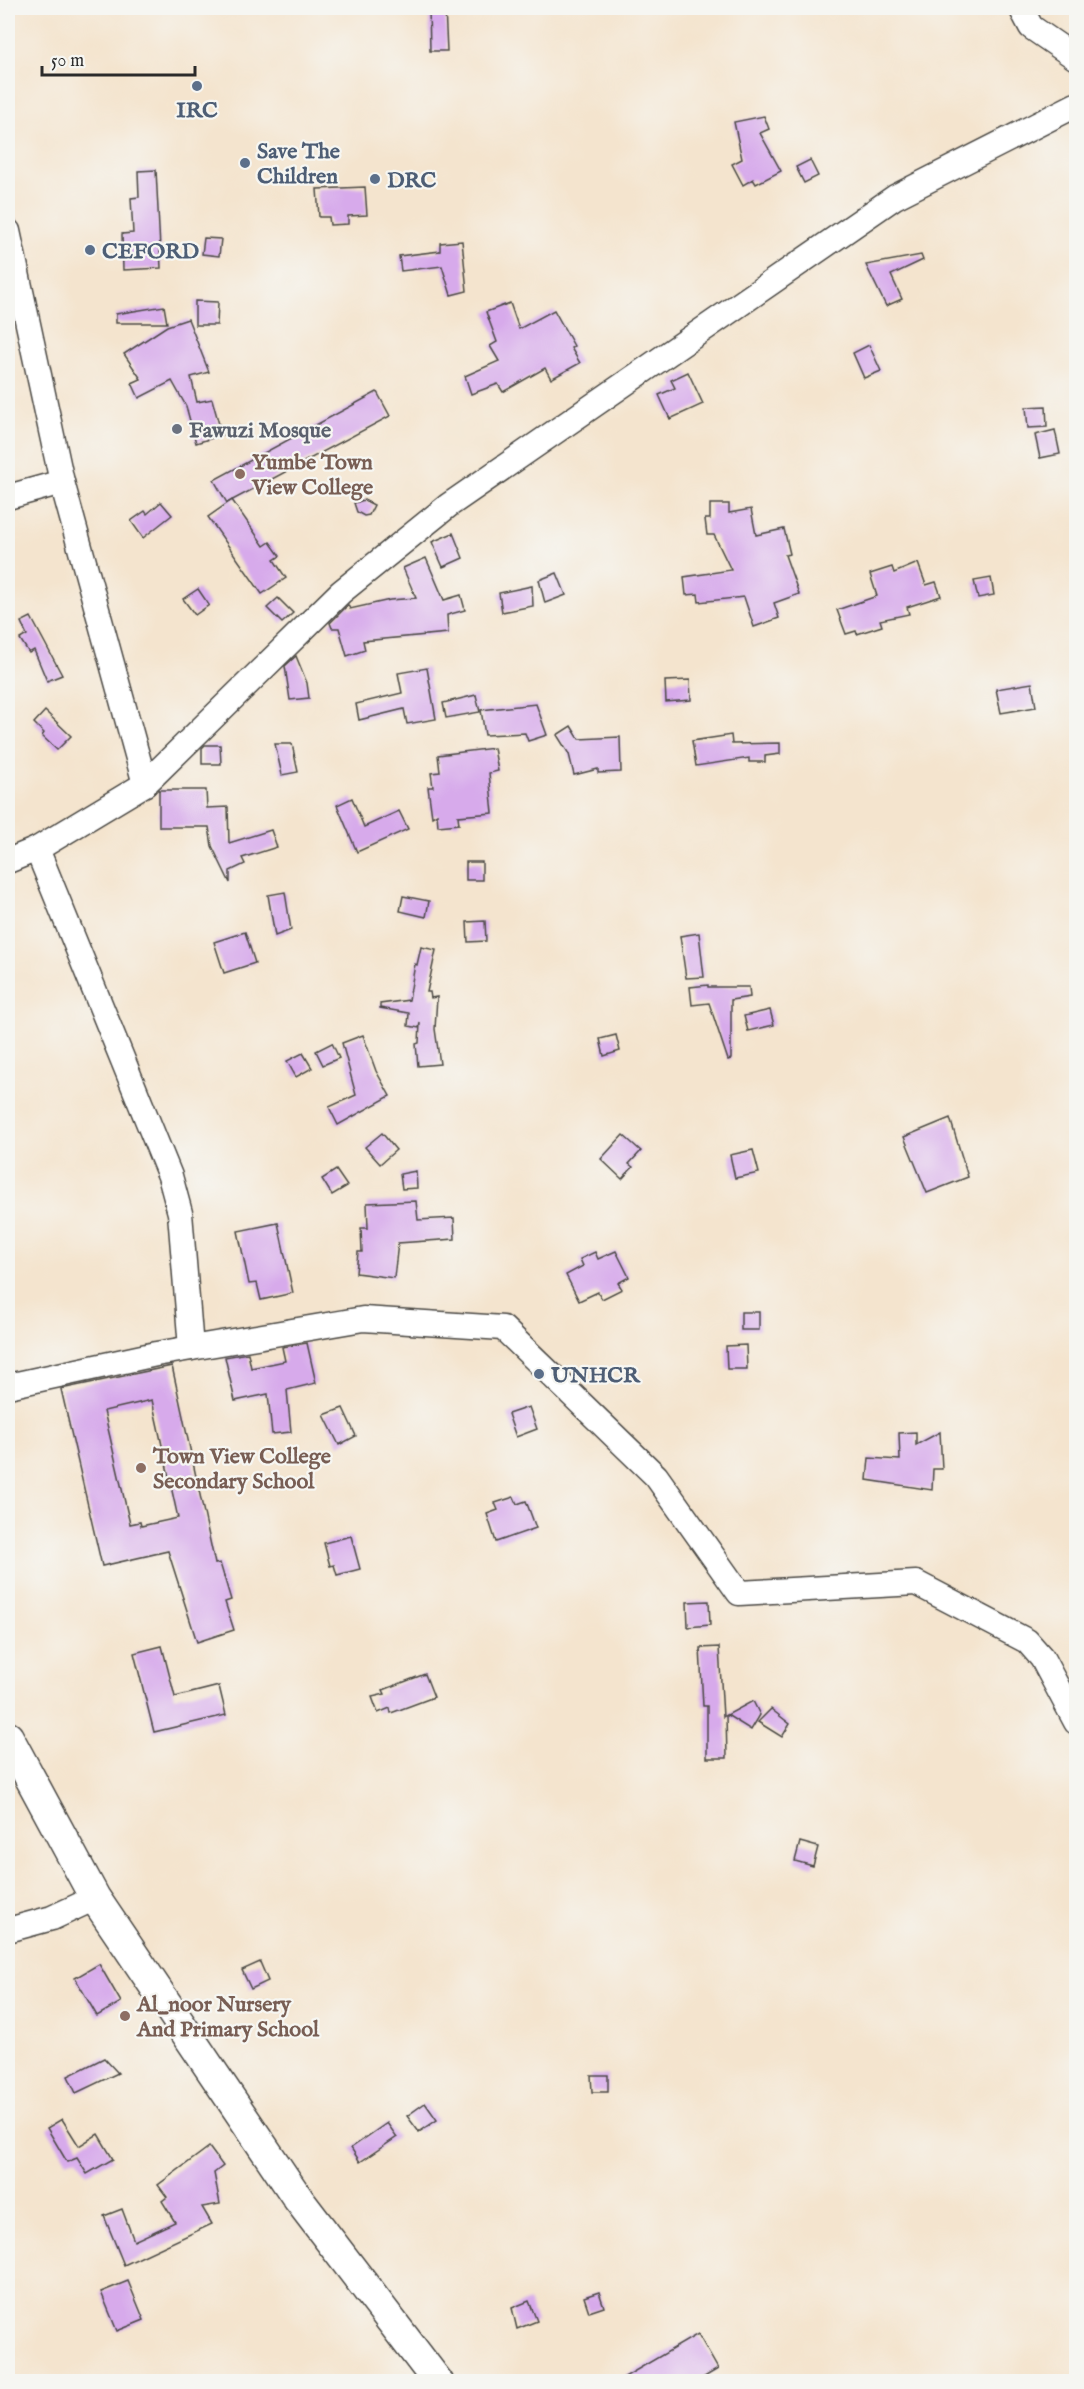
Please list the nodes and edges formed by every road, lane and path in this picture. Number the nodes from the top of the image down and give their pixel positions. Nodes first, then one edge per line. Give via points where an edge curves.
1 (1021, 8) edge
2 (1077, 58) edge
3 (1077, 105) edge
4 (8, 231) edge
5 (63, 482) junction
6 (8, 497) edge
7 (145, 784) junction
8 (38, 849) junction
9 (8, 861) edge
10 (191, 1348) junction
11 (8, 1386) edge
12 (1077, 1722) edge
13 (8, 1737) edge
14 (95, 1899) junction
15 (8, 1930) edge
16 (438, 2382) edge

1 - 2 street via 1031,27
3 - 7 street via 895,197 449,505 341,592
4 - 5 street
5 - 6 street
5 - 7 street
7 - 8 street
8 - 9 street
8 - 10 street via 170,1176 180,1213
10 - 11 street
10 - 12 street via 363,1319 503,1328 656,1476 739,1593 916,1583 1027,1641 1042,1658
13 - 14 main road
14 - 15 street via 52,1918
14 - 16 main road via 299,2200

